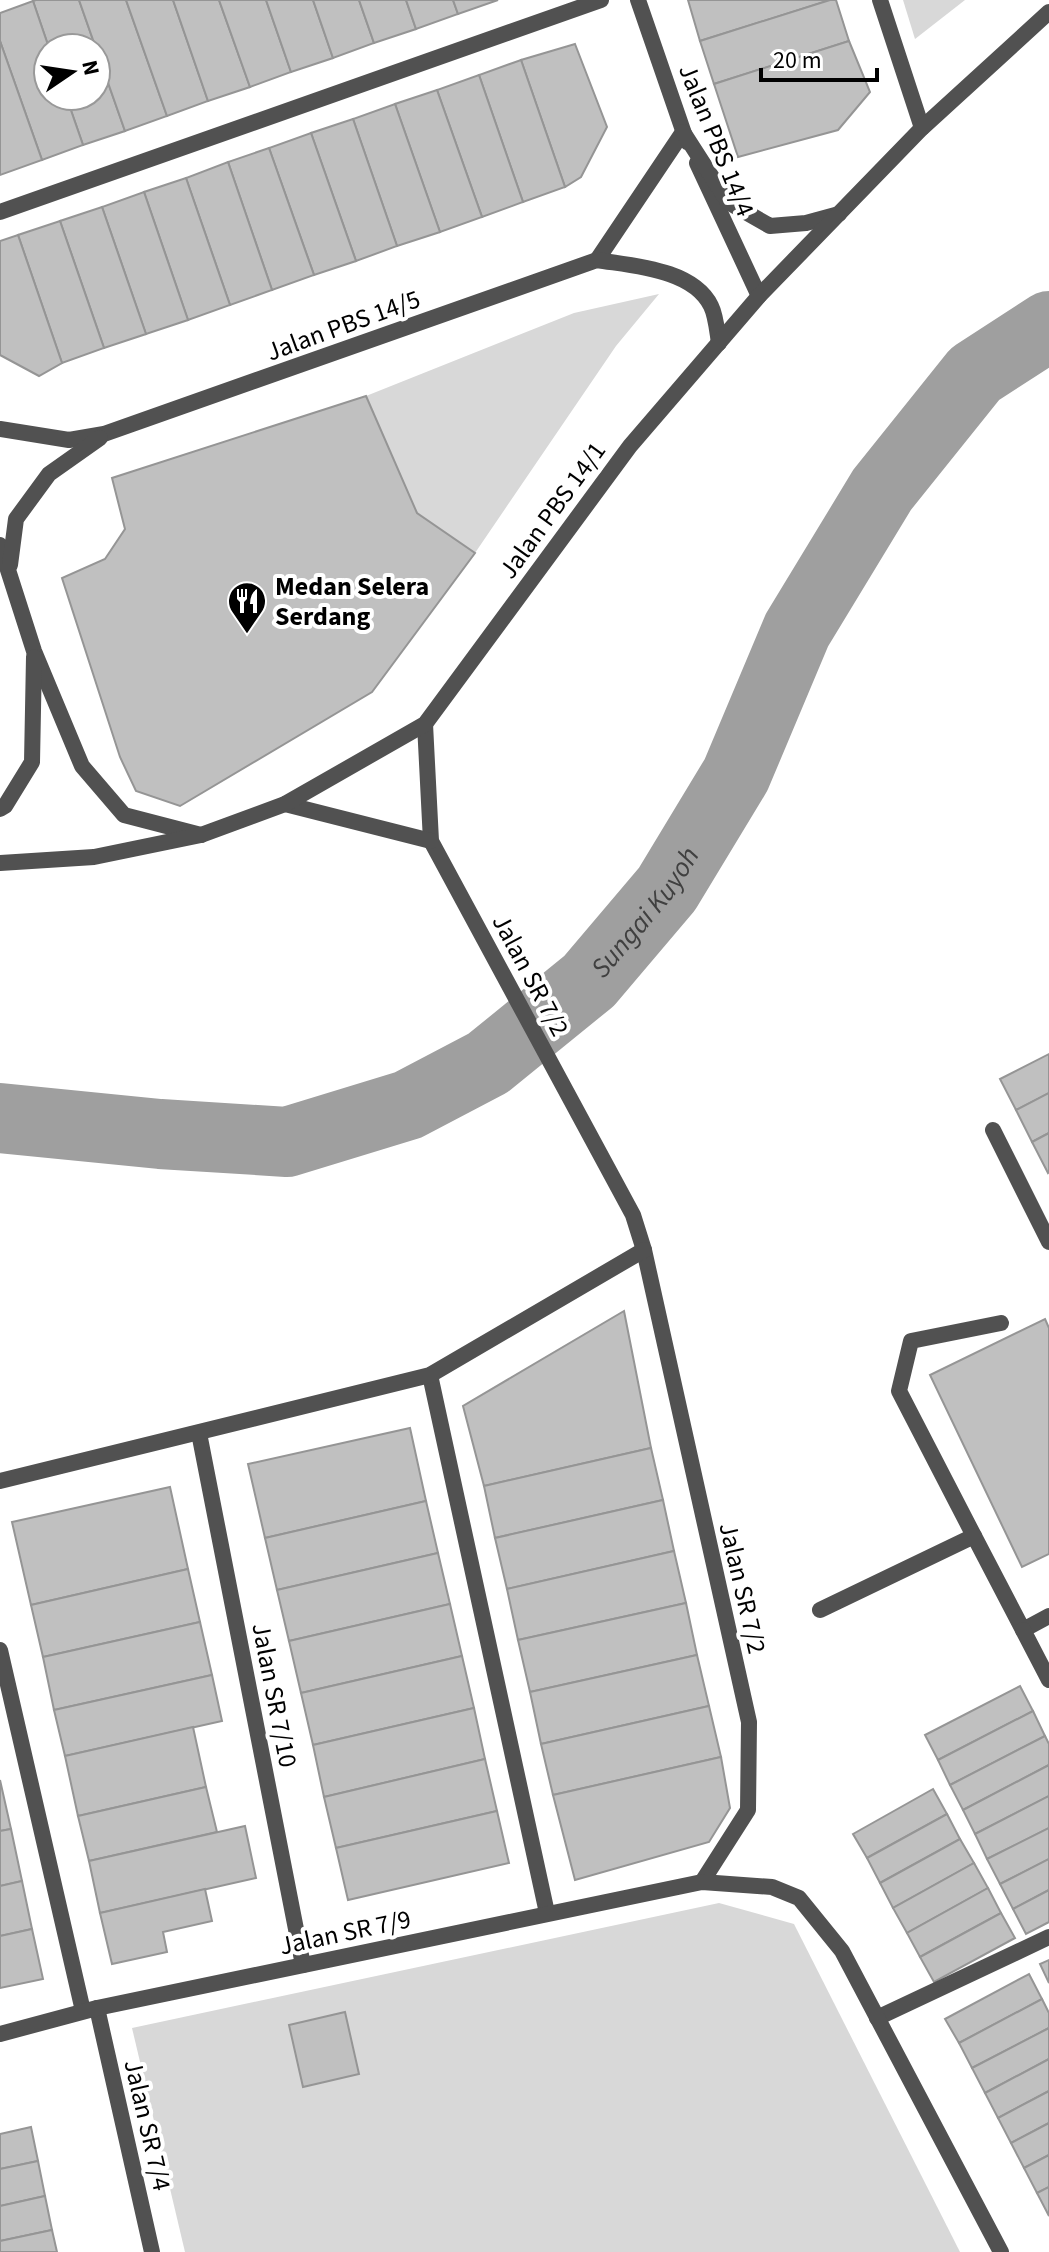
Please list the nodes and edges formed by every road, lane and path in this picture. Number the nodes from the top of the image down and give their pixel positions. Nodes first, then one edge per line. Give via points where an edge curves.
1 (601, 0) edge
2 (638, 0) edge
3 (880, 0) edge
4 (1049, 12) edge
5 (922, 128) junction
6 (683, 132) junction
7 (0, 212) edge
8 (840, 213) junction
9 (597, 260) junction
10 (759, 296) junction
11 (719, 343) junction
12 (0, 429) edge
13 (104, 434) junction
14 (0, 545) edge
15 (9, 572) junction
16 (34, 651) junction
17 (425, 724) junction
18 (285, 804) junction
19 (0, 809) edge
20 (201, 835) junction
21 (431, 841) junction
22 (0, 863) edge
23 (993, 1130) dead end
24 (1049, 1242) edge
25 (644, 1250) junction
26 (1001, 1323) dead end
27 (430, 1375) junction
28 (199, 1433) junction
29 (0, 1481) edge
30 (974, 1536) junction
31 (820, 1610) dead end
32 (1049, 1616) edge
33 (1023, 1630) junction
34 (0, 1650) edge
35 (1049, 1680) edge
36 (702, 1882) junction
37 (547, 1913) junction
38 (1049, 1937) edge
39 (303, 1965) junction
40 (90, 2010) junction
41 (877, 2018) junction
42 (0, 2034) edge
43 (152, 2252) edge
44 (1001, 2252) edge

1 - 7 street
2 - 6 street, Jalan PBS 14/4
3 - 5 street
4 - 5 street, Jalan PBS 14/1
5 - 8 street, Jalan PBS 14/1
6 - 8 street via 728,202 770,226
6 - 9 street
6 - 10 street, Jalan PBS 14/4
8 - 10 street, Jalan PBS 14/1
9 - 11 street, Jalan PBS 14/5 via 665,272 694,285 711,305
9 - 13 street, Jalan PBS 14/5
10 - 11 street, Jalan PBS 14/1
11 - 17 street, Jalan PBS 14/1 via 630,446
12 - 13 street via 69,440
13 - 15 street via 49,474 16,519
14 - 15 street
15 - 16 street
16 - 19 street via 32,762
16 - 20 street via 82,766 124,815
17 - 18 street, Jalan PBS 14/1
17 - 21 street, Jalan SR 7/2
18 - 20 street, Jalan PBS 14/1
18 - 21 street
20 - 22 street, Jalan PBS 14/1 via 94,857
21 - 25 street, Jalan SR 7/2 via 633,1215
23 - 24 street
25 - 27 street
25 - 36 street, Jalan SR 7/2 via 749,1722 748,1810
26 - 30 street via 911,1341 899,1391
27 - 28 street
27 - 37 street
28 - 29 street
28 - 39 street, Jalan SR 7/10
30 - 31 street
30 - 33 street
32 - 33 street
33 - 35 street
34 - 40 street, Jalan SR 7/4
36 - 37 street, Jalan SR 7/9
36 - 41 street via 772,1887 799,1898 842,1951
37 - 39 street, Jalan SR 7/9
38 - 41 street
39 - 40 street, Jalan SR 7/9
40 - 42 street, Jalan SR 7/9
40 - 43 street, Jalan SR 7/4
41 - 44 street

